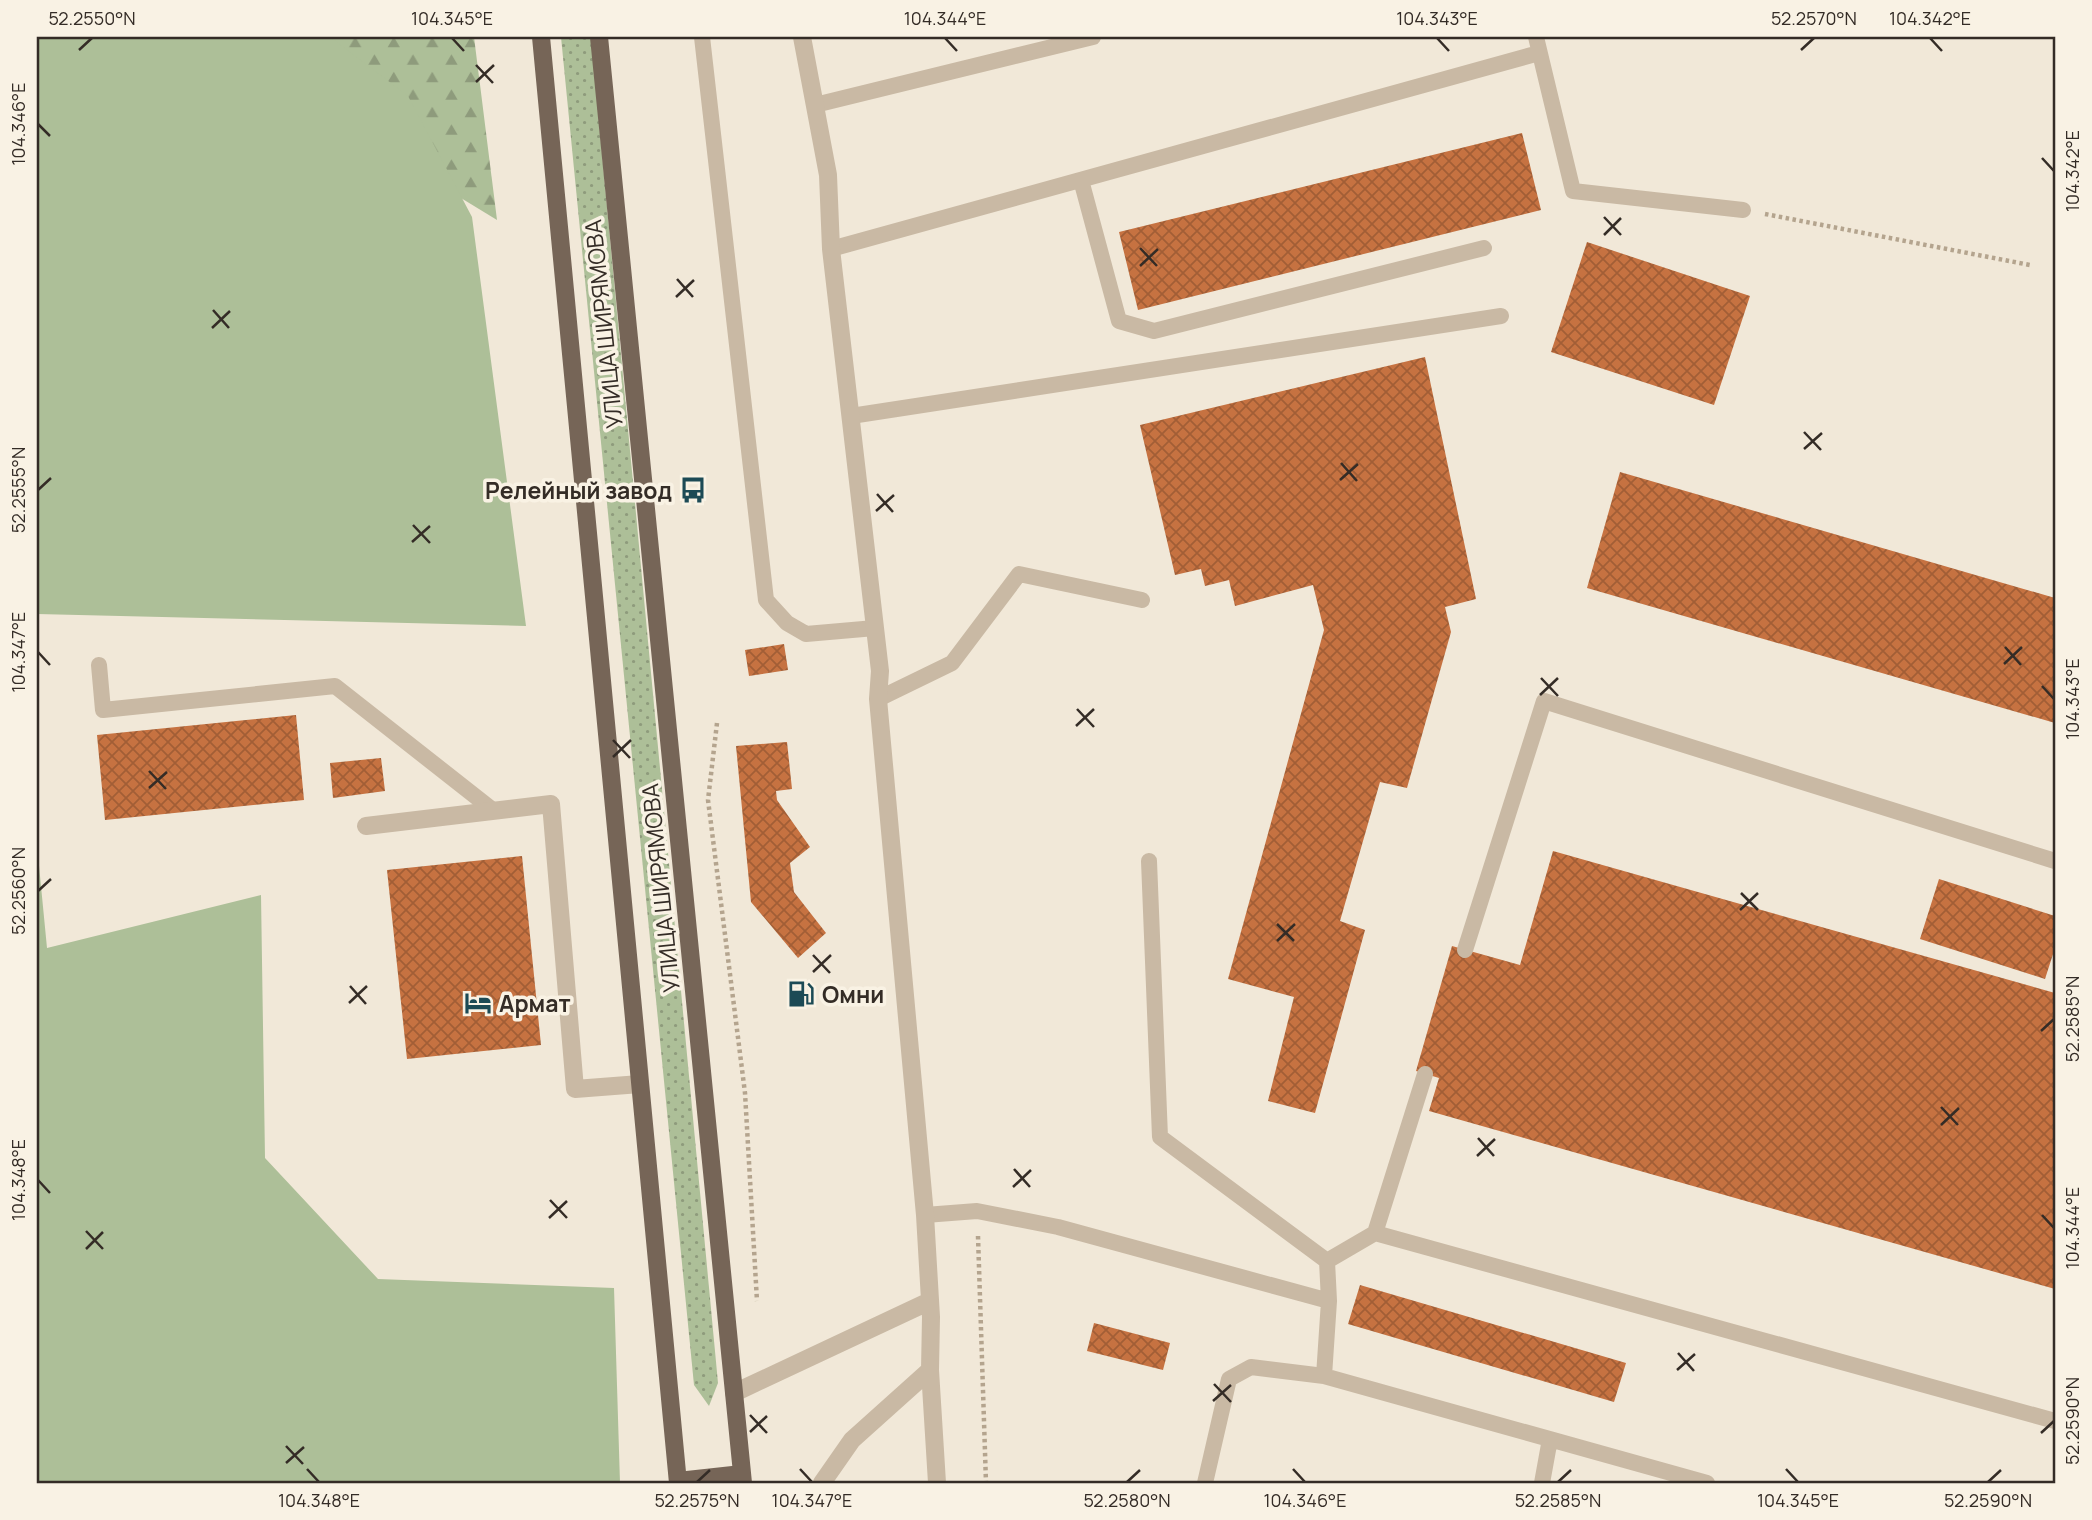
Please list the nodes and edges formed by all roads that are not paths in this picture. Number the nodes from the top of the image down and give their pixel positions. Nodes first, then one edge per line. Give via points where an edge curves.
1 (541, 37) edge
2 (599, 37) edge
3 (702, 37) edge
4 (802, 37) edge
5 (1093, 37) edge
6 (1538, 45) edge
7 (815, 105) junction
8 (1081, 180) junction
9 (1743, 210) road end
10 (1484, 248) dead end
11 (831, 249) junction
12 (1501, 316) dead end
13 (851, 416) junction
14 (1142, 600) dead end
15 (875, 628) junction
16 (99, 665) dead end
17 (878, 699) junction
18 (494, 810) junction
19 (366, 826) dead end
20 (1149, 861) dead end
21 (2055, 861) edge
22 (1465, 950) dead end
23 (1424, 1074) dead end
24 (640, 1084) junction
25 (925, 1215) junction
26 (1376, 1233) junction
27 (1327, 1261) junction
28 (930, 1301) junction
29 (1329, 1301) junction
30 (930, 1370) junction
31 (1324, 1376) junction
32 (734, 1393) junction
33 (2055, 1421) edge
34 (1550, 1439) junction
35 (742, 1478) edge
36 (678, 1482) edge
37 (822, 1483) edge
38 (937, 1483) edge
39 (1205, 1483) edge
40 (1542, 1483) edge
41 (1707, 1483) edge

1 - 24 main road, УЛИЦА ШИРЯМОВА
2 - 32 main road, УЛИЦА ШИРЯМОВА
3 - 15 lane via 766,600 806,634
4 - 7 street
5 - 7 lane
6 - 8 lane
6 - 9 lane via 1573,191
7 - 11 street via 828,175
8 - 10 lane via 1119,321 1154,331
8 - 11 lane
11 - 13 street
12 - 13 lane
13 - 15 street
14 - 17 lane via 1019,575 952,663
15 - 17 street
16 - 18 lane via 103,710 335,686
17 - 25 street
18 - 19 street
18 - 24 street via 551,804 575,1089
20 - 27 lane via 1160,1137
21 - 22 lane via 1544,701
23 - 26 lane
24 - 36 main road, УЛИЦА ШИРЯМОВА
25 - 28 street
25 - 29 lane via 977,1210 1058,1227
26 - 27 lane
26 - 33 lane
27 - 29 lane
28 - 30 street
28 - 32 street
29 - 31 lane
30 - 37 street via 852,1440
30 - 38 street
31 - 34 lane
31 - 39 lane via 1251,1367 1228,1379
32 - 35 main road, УЛИЦА ШИРЯМОВА
34 - 40 lane
34 - 41 lane
35 - 36 main road

